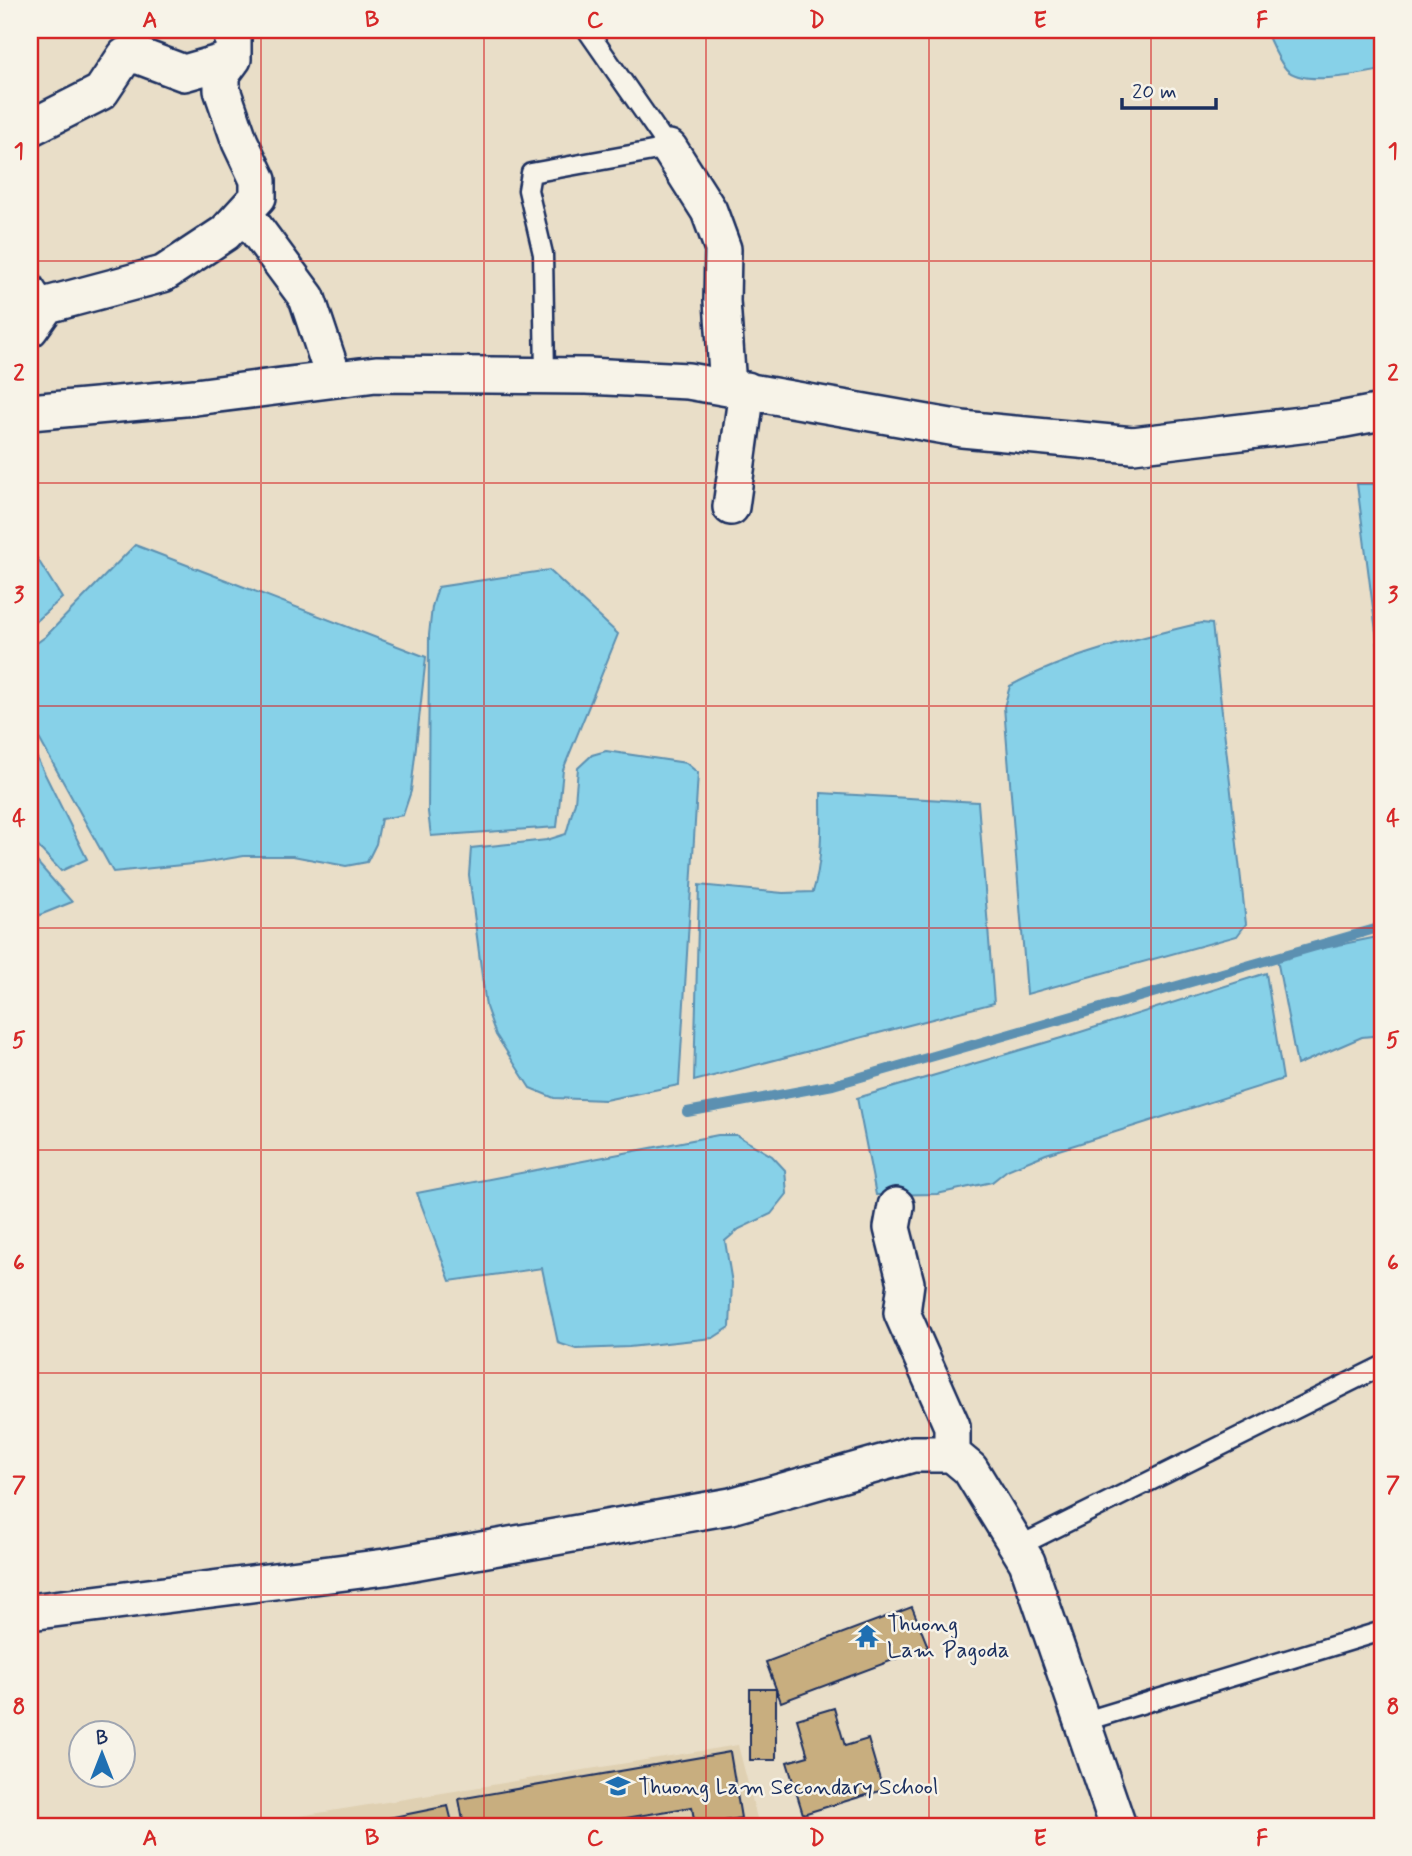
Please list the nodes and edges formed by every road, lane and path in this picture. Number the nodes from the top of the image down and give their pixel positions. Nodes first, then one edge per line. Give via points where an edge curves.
1 (587, 30) edge
2 (233, 45) edge
3 (30, 128) edge
4 (669, 148) junction
5 (244, 213) junction
6 (35, 304) edge
7 (545, 376) junction
8 (334, 379) junction
9 (737, 389) junction
10 (30, 410) edge
11 (1382, 412) edge
12 (731, 507) dead end
13 (896, 1206) dead end
14 (1382, 1366) edge
15 (952, 1454) junction
16 (1017, 1547) junction
17 (30, 1612) edge
18 (1382, 1631) edge
19 (1082, 1722) junction
20 (1118, 1826) edge

1 - 4 lane
2 - 3 street via 184,73 139,56 125,56 101,92
2 - 5 street via 222,74 222,90 258,180 258,197
4 - 7 lane via 531,173 528,190 543,254
4 - 9 street via 709,211 723,249 722,301
5 - 6 street via 225,233 163,274
5 - 8 street via 307,298
7 - 8 street via 376,374
7 - 9 street via 688,381
8 - 10 street via 195,397
9 - 11 street via 962,429 1133,444
9 - 12 street
13 - 15 street via 892,1228 906,1283 902,1313 952,1426
14 - 16 lane
15 - 16 street via 970,1469
15 - 17 street via 913,1454 731,1506 385,1567
16 - 19 street via 1027,1562
18 - 19 lane
19 - 20 street

